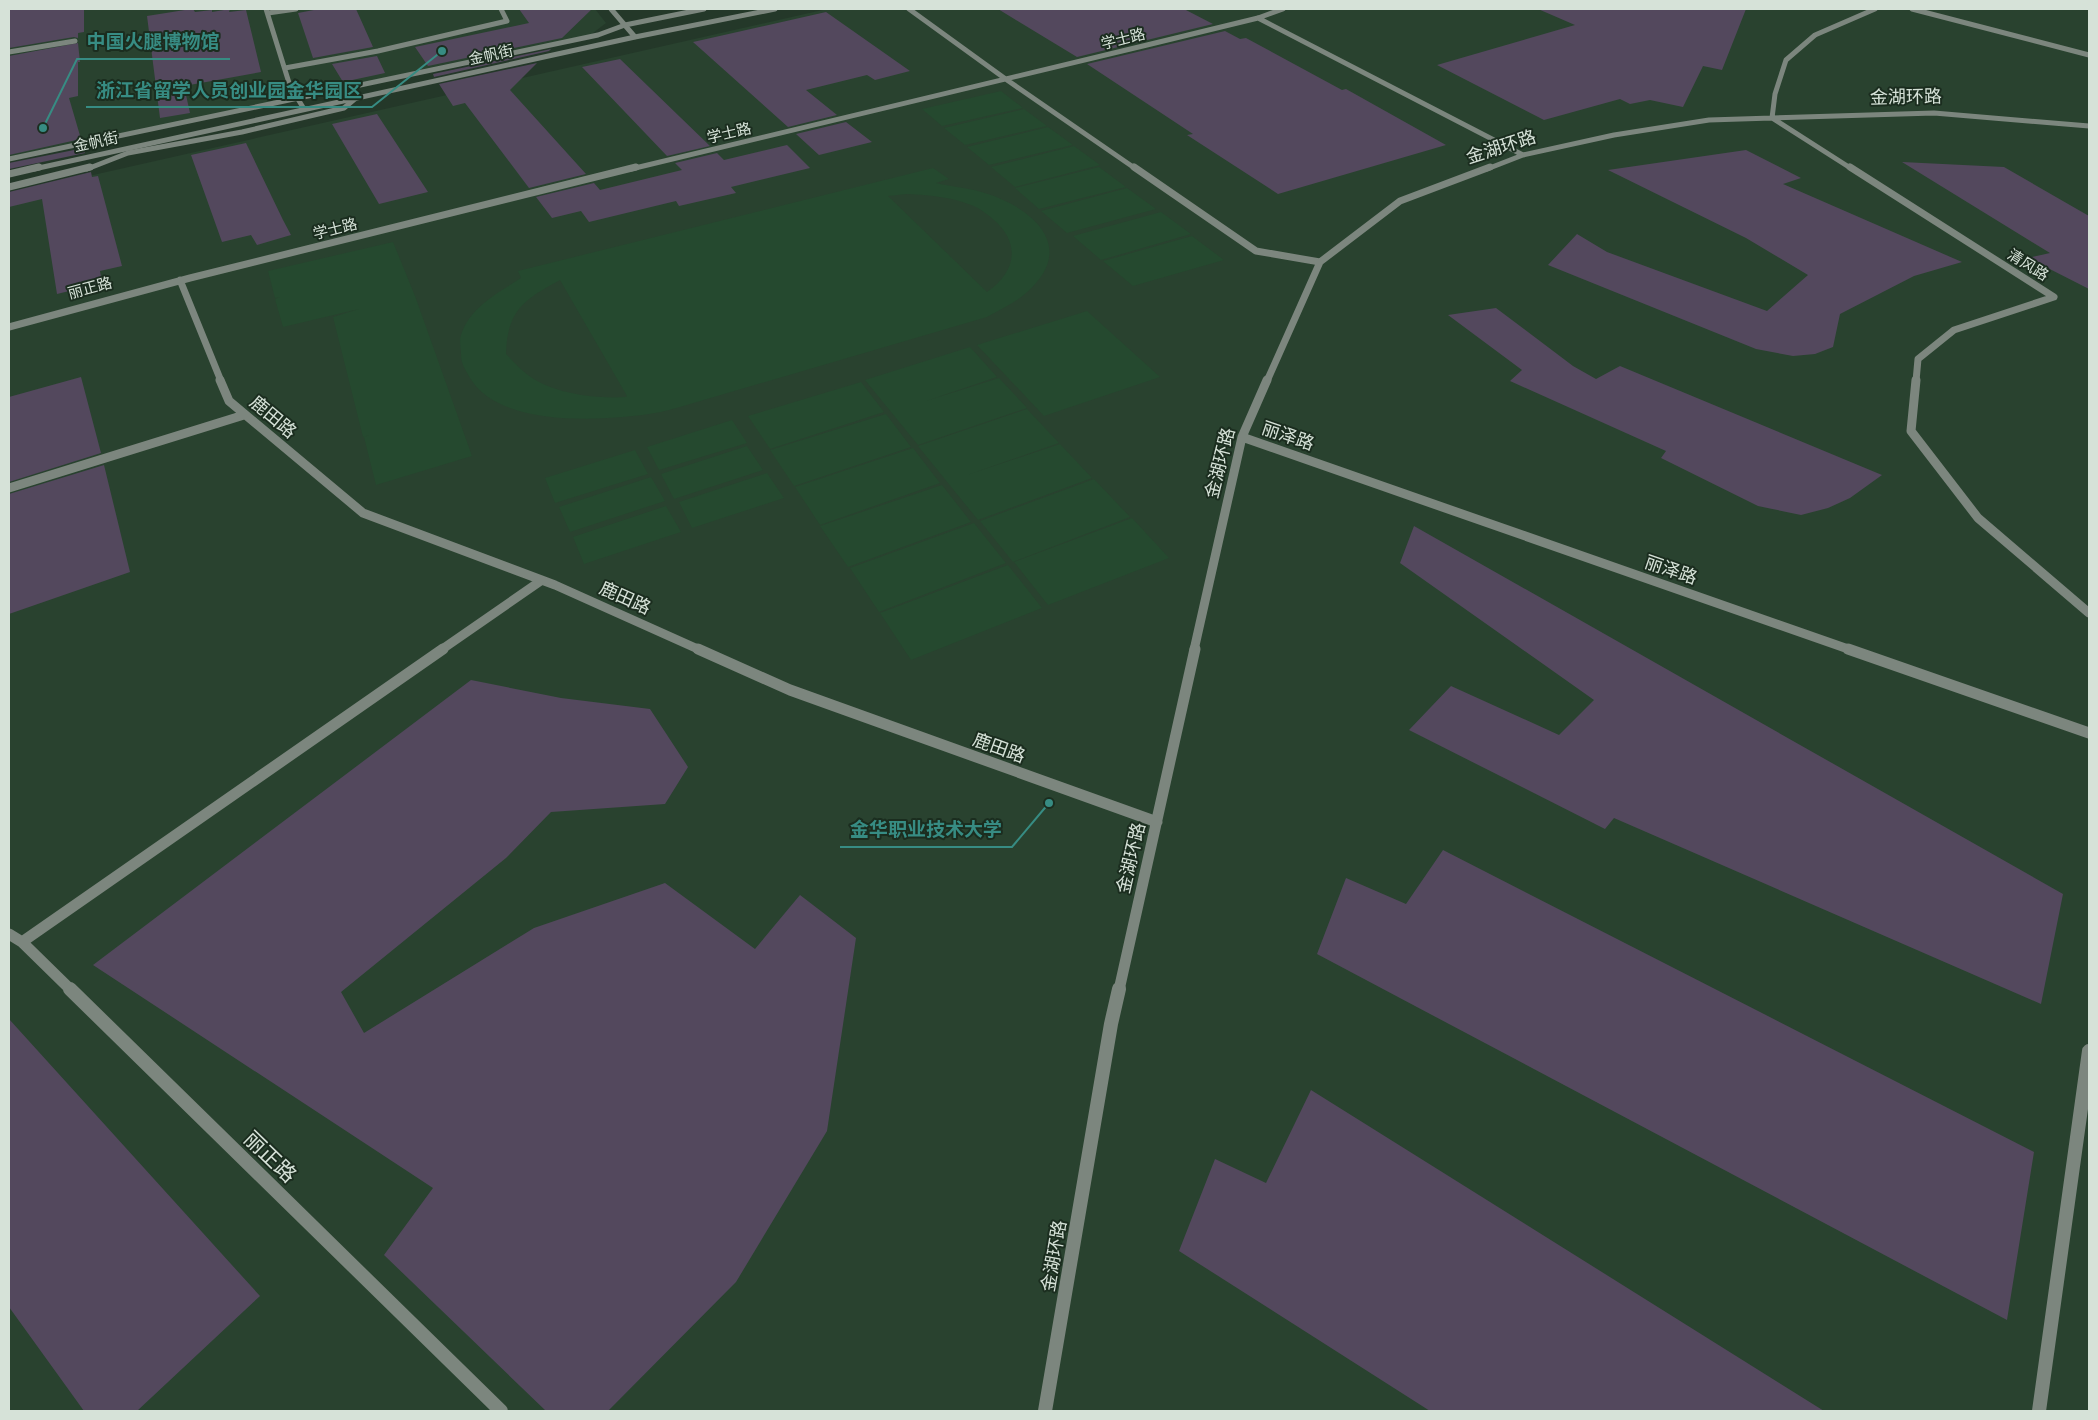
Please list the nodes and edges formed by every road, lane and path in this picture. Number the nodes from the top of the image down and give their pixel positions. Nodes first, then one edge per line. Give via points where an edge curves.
1 (296, 9) edge
2 (501, 9) edge
3 (611, 9) edge
4 (704, 9) edge
5 (775, 9) edge
6 (909, 9) edge
7 (1283, 9) edge
8 (1875, 9) edge
9 (1912, 9) edge
10 (267, 11) edge
11 (1258, 18) junction
12 (626, 26) junction
13 (635, 37) junction
14 (75, 42) dead end
15 (9, 52) edge
16 (2089, 55) edge
17 (285, 68) junction
18 (1007, 80) junction
19 (356, 98) junction
20 (297, 99) junction
21 (304, 109) junction
22 (1772, 118) junction
23 (2089, 126) edge
24 (1523, 155) junction
25 (9, 159) edge
26 (9, 174) edge
27 (9, 187) edge
28 (1320, 262) junction
29 (180, 280) junction
30 (9, 327) edge
31 (244, 415) junction
32 (1242, 437) junction
33 (9, 488) edge
34 (542, 580) junction
35 (2089, 613) edge
36 (2089, 733) edge
37 (1157, 822) junction
38 (9, 934) edge
39 (22, 942) junction
40 (2089, 1051) edge
41 (501, 1411) edge
42 (1045, 1411) edge
43 (2039, 1411) edge

1 - 10 street
2 - 17 street via 507,21 378,51
3 - 12 street
4 - 12 street
5 - 13 street, 金帆街
6 - 18 street
7 - 11 street, 学士路
8 - 22 street via 1814,35 1786,60 1775,94
9 - 16 street
10 - 17 street
11 - 18 street, 学士路
11 - 24 street
12 - 13 street
12 - 20 street via 598,35
13 - 19 street, 金帆街
14 - 15 street
17 - 20 street
18 - 28 street via 1256,251
18 - 29 street, 学士路 via 551,187
19 - 21 street, 金帆街
19 - 27 street via 344,108 242,132 128,153 86,169
20 - 21 street
20 - 25 street
21 - 26 street, 金帆街
22 - 23 street, 金湖环路 via 1934,113
22 - 24 street, 金湖环路 via 1710,120 1614,135
22 - 35 street, 清风路 via 2054,297 1954,330 1918,359 1911,431 1978,518
24 - 28 street, 金湖环路 via 1400,201
28 - 32 street, 金湖环路
29 - 30 street, 丽正路
29 - 31 street, 鹿田路 via 229,401
31 - 33 street
31 - 34 street, 鹿田路 via 363,513
32 - 36 street, 丽泽路
32 - 37 street, 金湖环路
34 - 37 street, 鹿田路 via 790,690
34 - 39 street
37 - 42 street, 金湖环路 via 1112,1024
38 - 39 street, 丽正路
39 - 41 street, 丽正路
40 - 43 street

